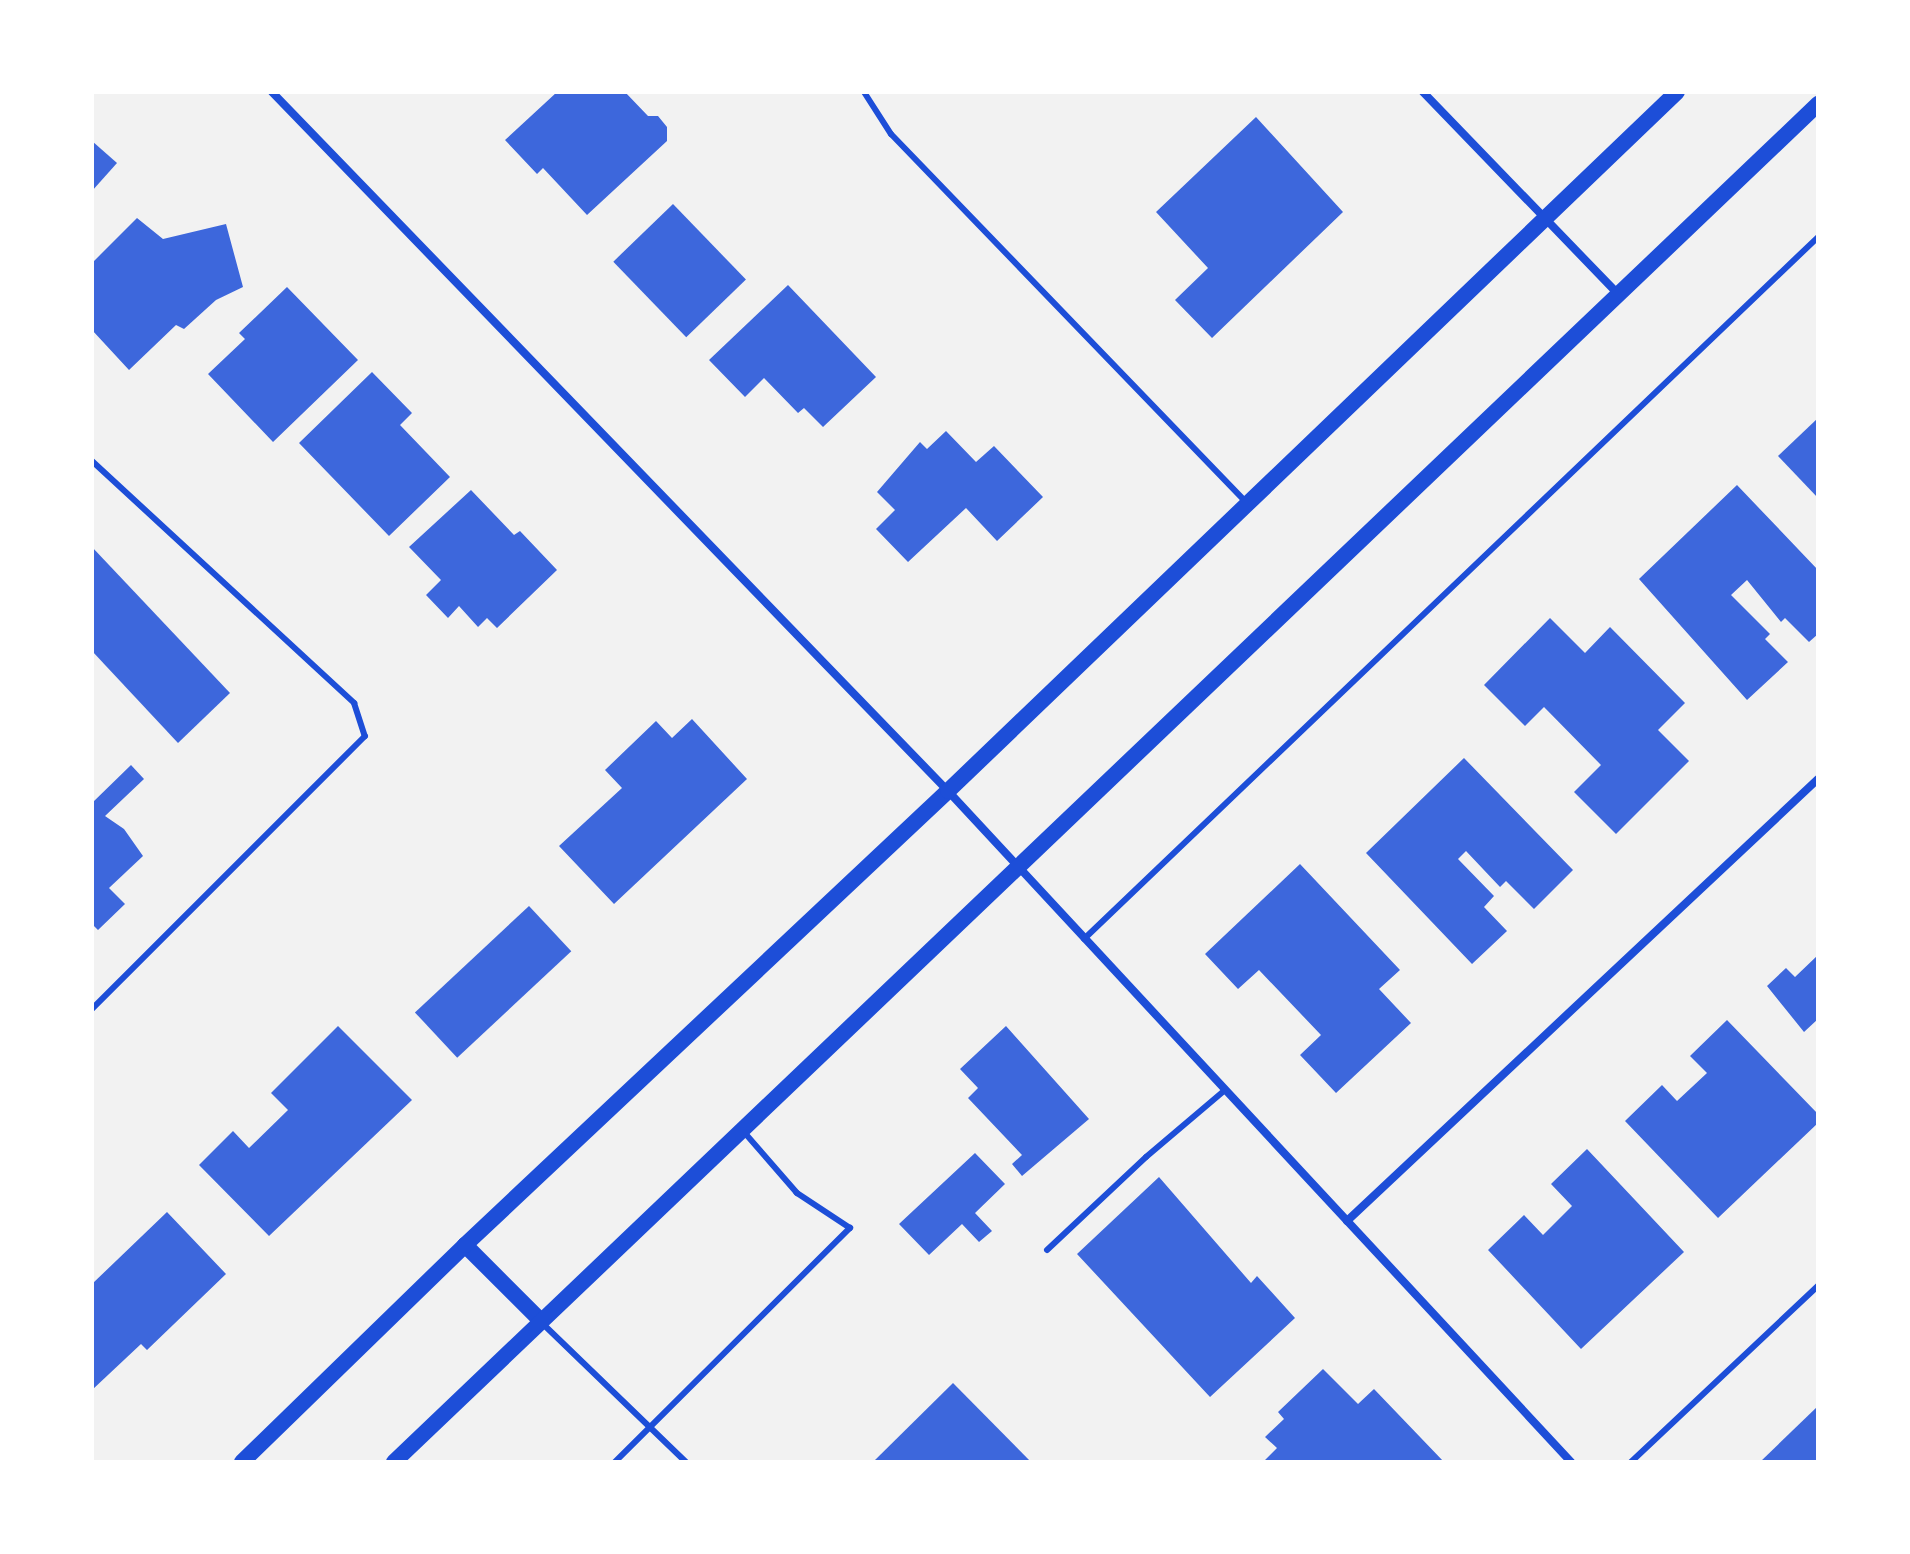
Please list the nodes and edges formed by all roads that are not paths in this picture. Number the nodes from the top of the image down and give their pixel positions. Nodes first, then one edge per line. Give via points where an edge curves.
1 (272, 92) edge
2 (864, 92) edge
3 (1423, 92) edge
4 (1677, 92) edge
5 (1818, 104) edge
6 (1543, 220) junction
7 (1818, 237) edge
8 (1618, 294) junction
9 (92, 461) edge
10 (1247, 504) junction
11 (1818, 779) edge
12 (948, 791) junction
13 (1016, 867) junction
14 (1084, 939) junction
15 (92, 1009) edge
16 (1225, 1090) junction
17 (741, 1129) junction
18 (1347, 1221) junction
19 (465, 1245) junction
20 (1047, 1250) dead end
21 (1818, 1286) edge
22 (541, 1321) junction
23 (650, 1427) junction
24 (242, 1462) edge
25 (394, 1462) edge
26 (615, 1462) edge
27 (686, 1462) edge
28 (1571, 1462) edge
29 (1631, 1462) edge

1 - 12 street
2 - 10 lane via 891,134
3 - 6 street
4 - 6 main road
5 - 8 main road
6 - 8 street
6 - 10 main road
7 - 14 lane
8 - 13 main road
9 - 15 lane via 354,703 365,736
10 - 12 main road
11 - 18 street
12 - 13 street
12 - 19 main road
13 - 14 street
13 - 17 main road
14 - 16 street
16 - 18 street
16 - 20 lane
17 - 22 main road
17 - 23 lane via 797,1193 850,1228
18 - 28 street
19 - 22 main road
19 - 24 main road
21 - 29 lane
22 - 23 lane
22 - 25 main road
23 - 26 lane
23 - 27 lane

